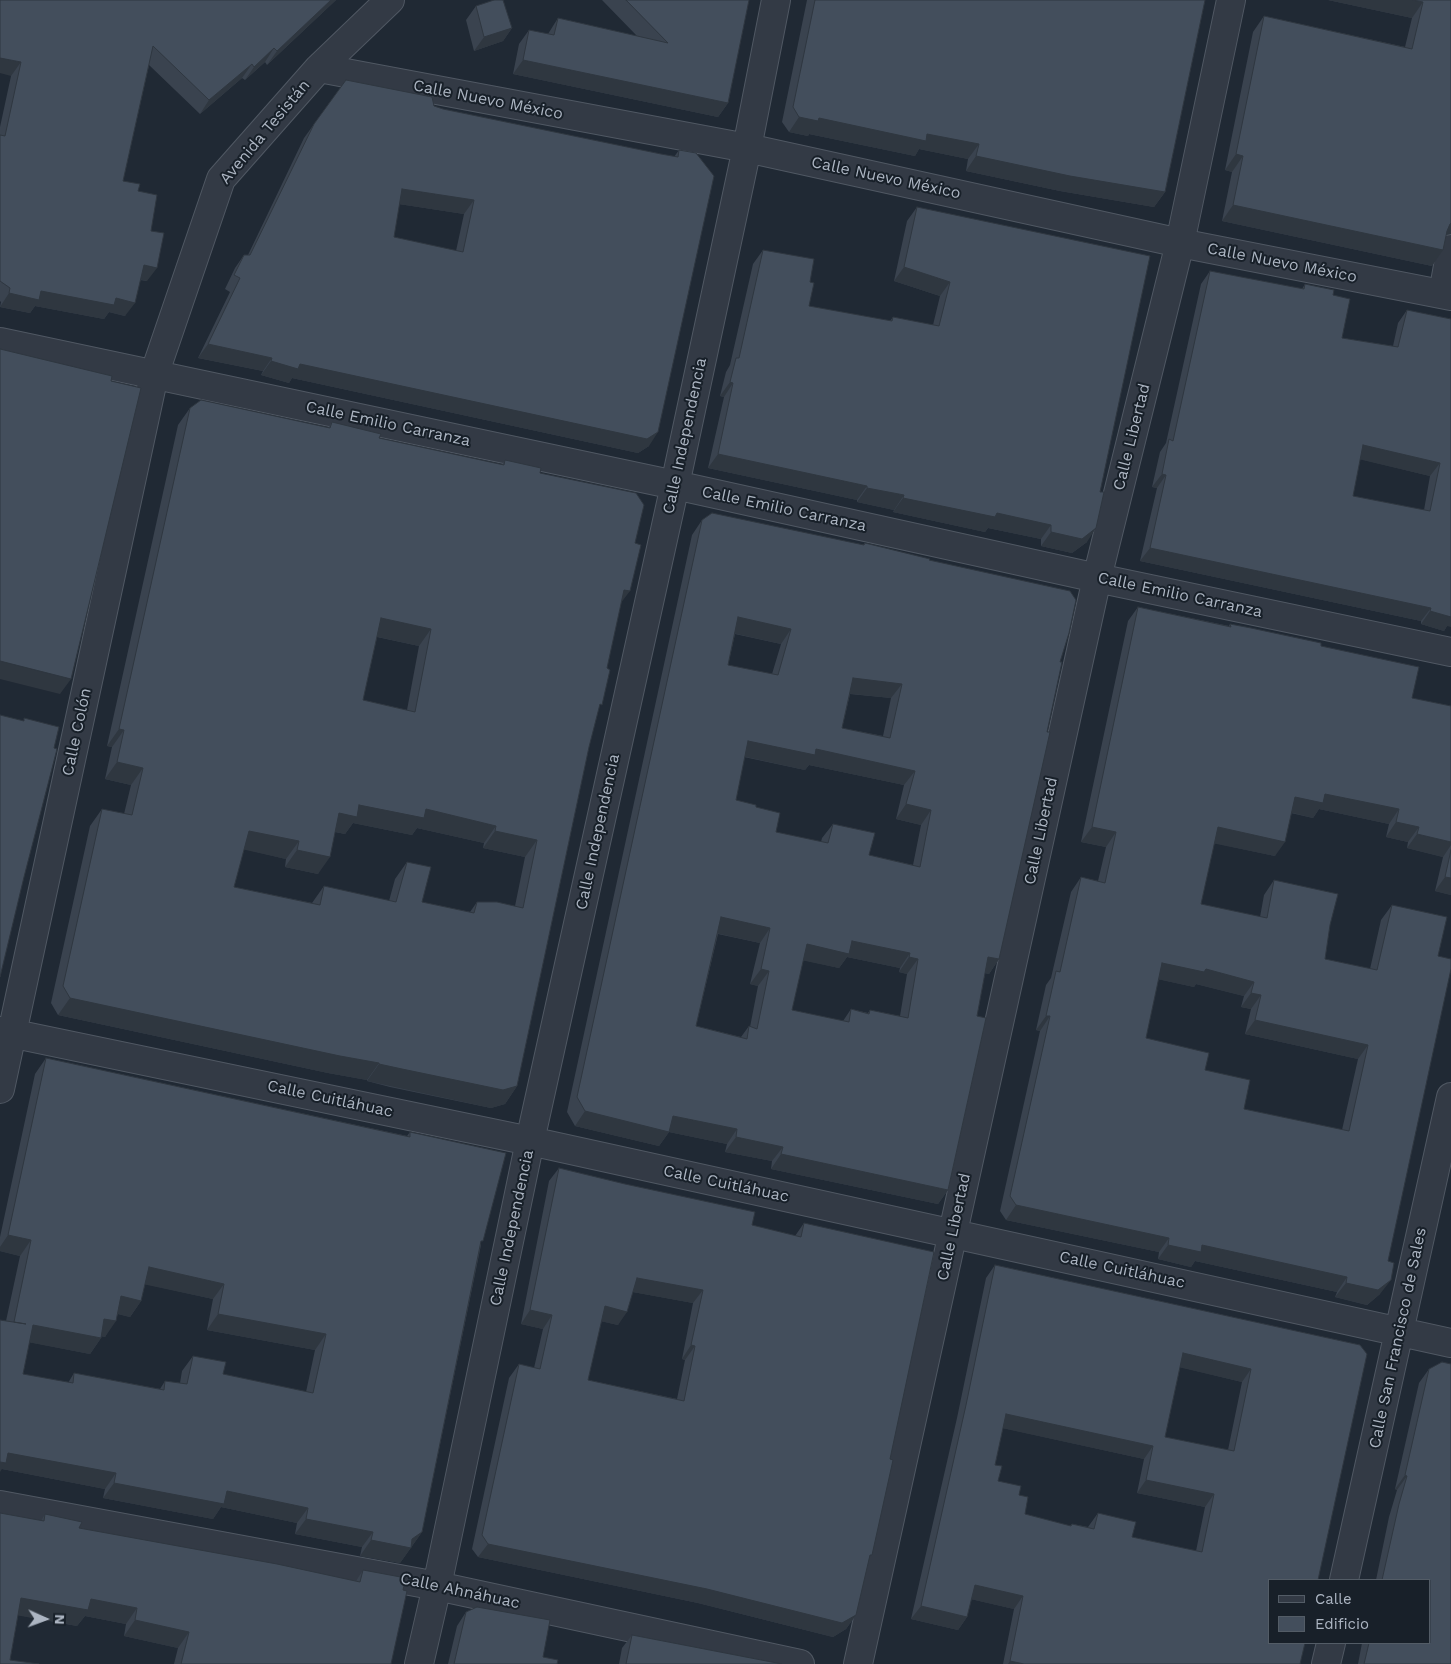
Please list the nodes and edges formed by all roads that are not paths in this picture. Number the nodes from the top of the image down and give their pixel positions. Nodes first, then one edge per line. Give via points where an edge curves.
1 (390, 0) edge
2 (776, 0) edge
3 (1230, 0) edge
4 (319, 68) junction
5 (747, 148) junction
6 (1180, 243) junction
7 (1451, 249) edge
8 (1447, 295) edge
9 (0, 342) edge
10 (154, 375) junction
11 (675, 485) junction
12 (1097, 578) junction
13 (1451, 652) edge
14 (6, 1032) edge
15 (0, 1089) edge
16 (1451, 1097) edge
17 (530, 1141) junction
18 (953, 1234) junction
19 (1400, 1331) junction
20 (1451, 1342) edge
21 (0, 1505) edge
22 (1344, 1579) edge
23 (437, 1586) junction
24 (1330, 1644) edge
25 (419, 1664) edge
26 (800, 1664) edge
27 (858, 1664) edge
28 (1326, 1664) edge

1 - 4 street, Avenida Tesistán
2 - 5 street, Calle Independencia
3 - 6 street, Calle Libertad
4 - 5 street, Calle Nuevo México
4 - 10 street, Avenida Tesistán via 221,179
5 - 6 street, Calle Nuevo México
5 - 11 street, Calle Independencia
6 - 8 street, Calle Nuevo México
6 - 12 street, Calle Libertad
7 - 8 street
9 - 10 street, Calle Emilio Carranza
10 - 11 street, Calle Emilio Carranza
10 - 14 street, Calle Colón
11 - 12 street, Calle Emilio Carranza
11 - 17 street, Calle Independencia
12 - 13 street, Calle Emilio Carranza
12 - 18 street, Calle Libertad
14 - 15 street, Calle Colón
14 - 17 street, Calle Cuitláhuac
16 - 19 street, Calle San Francisco de Sales
17 - 18 street, Calle Cuitláhuac
17 - 23 street, Calle Independencia
18 - 19 street, Calle Cuitláhuac
18 - 27 street, Calle Libertad
19 - 20 street, Calle Cuitláhuac
19 - 22 street, Calle San Francisco de Sales
21 - 23 street, Calle Ahnáhuac
23 - 25 street, Calle Independencia
23 - 26 street, Calle Ahnáhuac
24 - 28 street

